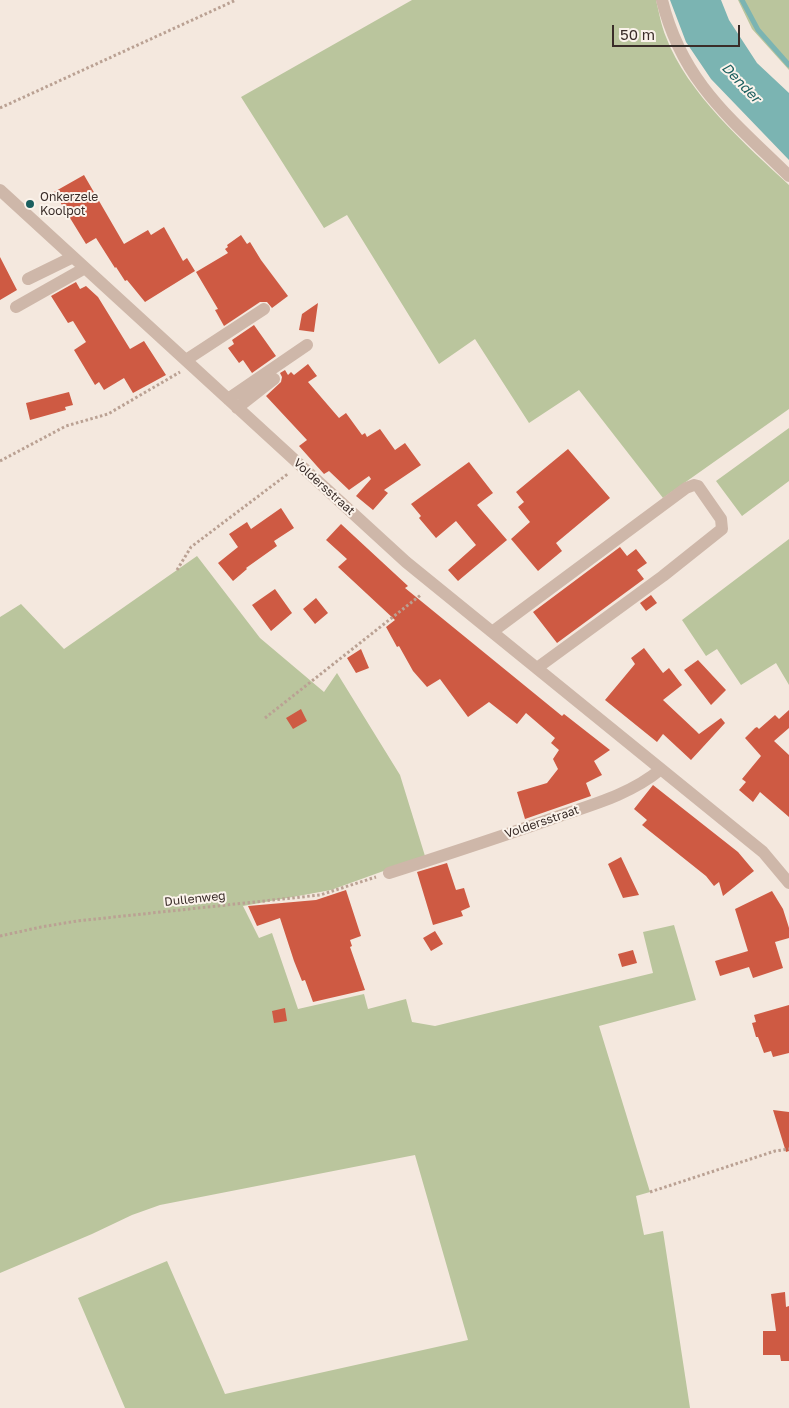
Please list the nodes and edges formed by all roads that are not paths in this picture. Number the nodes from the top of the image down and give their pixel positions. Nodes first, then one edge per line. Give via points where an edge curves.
1 (662, 0) edge
2 (789, 176) edge
3 (0, 190) edge
4 (72, 257) junction
5 (85, 268) junction
6 (28, 279) dead end
7 (16, 307) dead end
8 (264, 309) dead end
9 (307, 345) dead end
10 (188, 363) junction
11 (274, 378) dead end
12 (233, 404) junction
13 (492, 632) junction
14 (538, 668) junction
15 (662, 769) junction
16 (389, 873) road end
17 (789, 883) edge

1 - 2 street via 673,37 697,79 716,105
3 - 4 street, Voldersstraat
4 - 5 street, Voldersstraat
4 - 6 street
5 - 7 street
5 - 10 street, Voldersstraat
8 - 10 street
9 - 12 street
10 - 12 street, Voldersstraat
11 - 12 street
12 - 13 street, Voldersstraat via 406,562
13 - 14 street, Voldersstraat
13 - 14 street via 686,488 698,486 721,519 722,529
14 - 15 street, Voldersstraat
15 - 16 street, Voldersstraat via 612,798
15 - 17 street, Voldersstraat via 763,852

